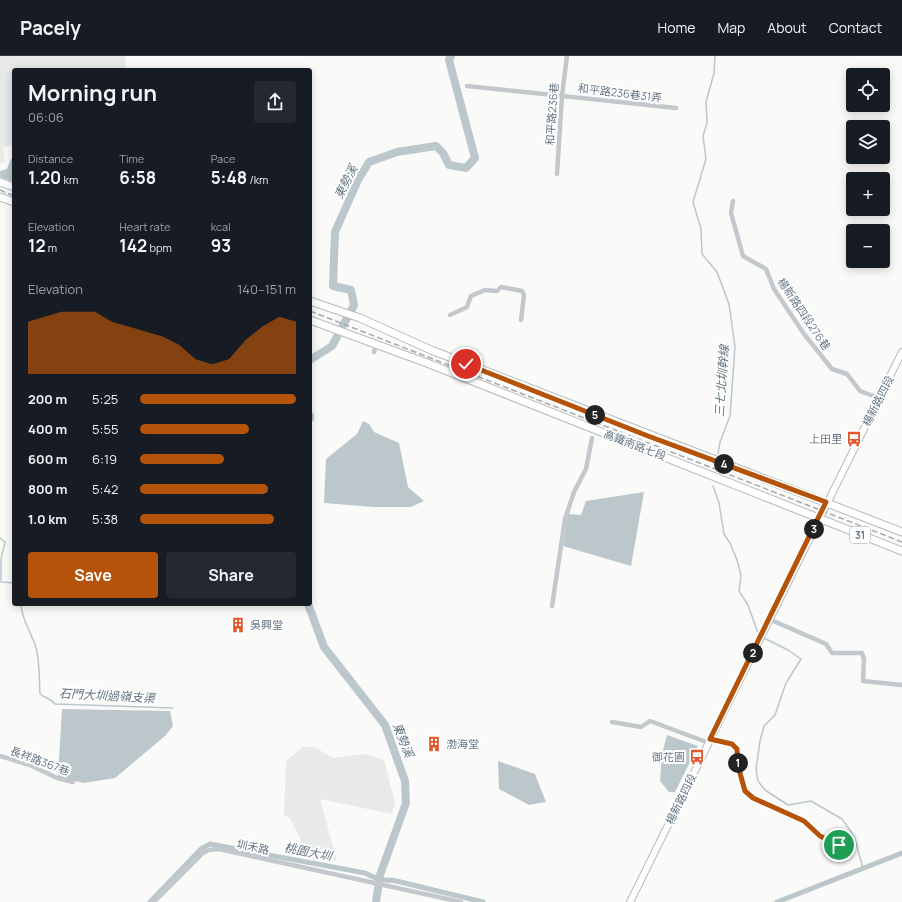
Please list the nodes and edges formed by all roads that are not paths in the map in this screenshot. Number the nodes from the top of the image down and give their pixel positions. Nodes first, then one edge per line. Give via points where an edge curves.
1 (567, 56) edge
2 (467, 86) dead end
3 (562, 95) junction
4 (676, 108) dead end
5 (557, 174) dead end
6 (0, 182) edge
7 (12, 186) edge
8 (0, 197) edge
9 (12, 201) edge
10 (733, 201) dead end
11 (312, 302) edge
12 (450, 315) dead end
13 (521, 320) dead end
14 (312, 321) edge
15 (902, 352) edge
16 (879, 398) junction
17 (592, 438) dead end
18 (826, 502) junction
19 (819, 518) junction
20 (902, 532) edge
21 (902, 551) edge
22 (552, 606) dead end
23 (769, 619) junction
24 (902, 685) edge
25 (612, 722) dead end
26 (710, 741) junction
27 (0, 756) edge
28 (73, 782) dead end
29 (839, 845) dead end
30 (154, 902) edge
31 (461, 902) edge
32 (630, 902) edge

1 - 3 street, 和平路236巷
2 - 3 street, 和平路236巷31弄
3 - 4 street, 和平路236巷31弄
3 - 5 street, 和平路236巷
6 - 7 main road
8 - 9 main road
10 - 16 street, 楊新路四段276巷 via 730,213 743,256 766,269 774,289 808,340 832,369 847,374 860,392
11 - 18 main road, 高鐵南路七段 / 31 via 357,317 648,436
12 - 13 street via 467,307 471,296 485,290 497,291 501,287 522,291 524,294
14 - 19 main road, 高鐵南路七段 / 31 via 375,348 647,449
15 - 16 main road, 楊新路四段
16 - 18 main road, 楊新路四段
17 - 22 street via 586,469 574,492 565,519
18 - 19 main road, 楊新路四段
18 - 20 main road, 高鐵南路七段 / 31
19 - 21 main road, 高鐵南路七段 / 31
19 - 23 main road, 楊新路四段
23 - 24 street via 826,644 832,653 862,653 863,681
23 - 26 main road, 楊新路四段
25 - 26 street via 641,727 650,721
26 - 29 street via 732,744 737,749 743,785 745,791 753,798 804,821 820,836
26 - 32 main road, 楊新路四段
27 - 28 street, 長祥路367巷
30 - 31 street, 圳禾路 via 203,853 219,848

